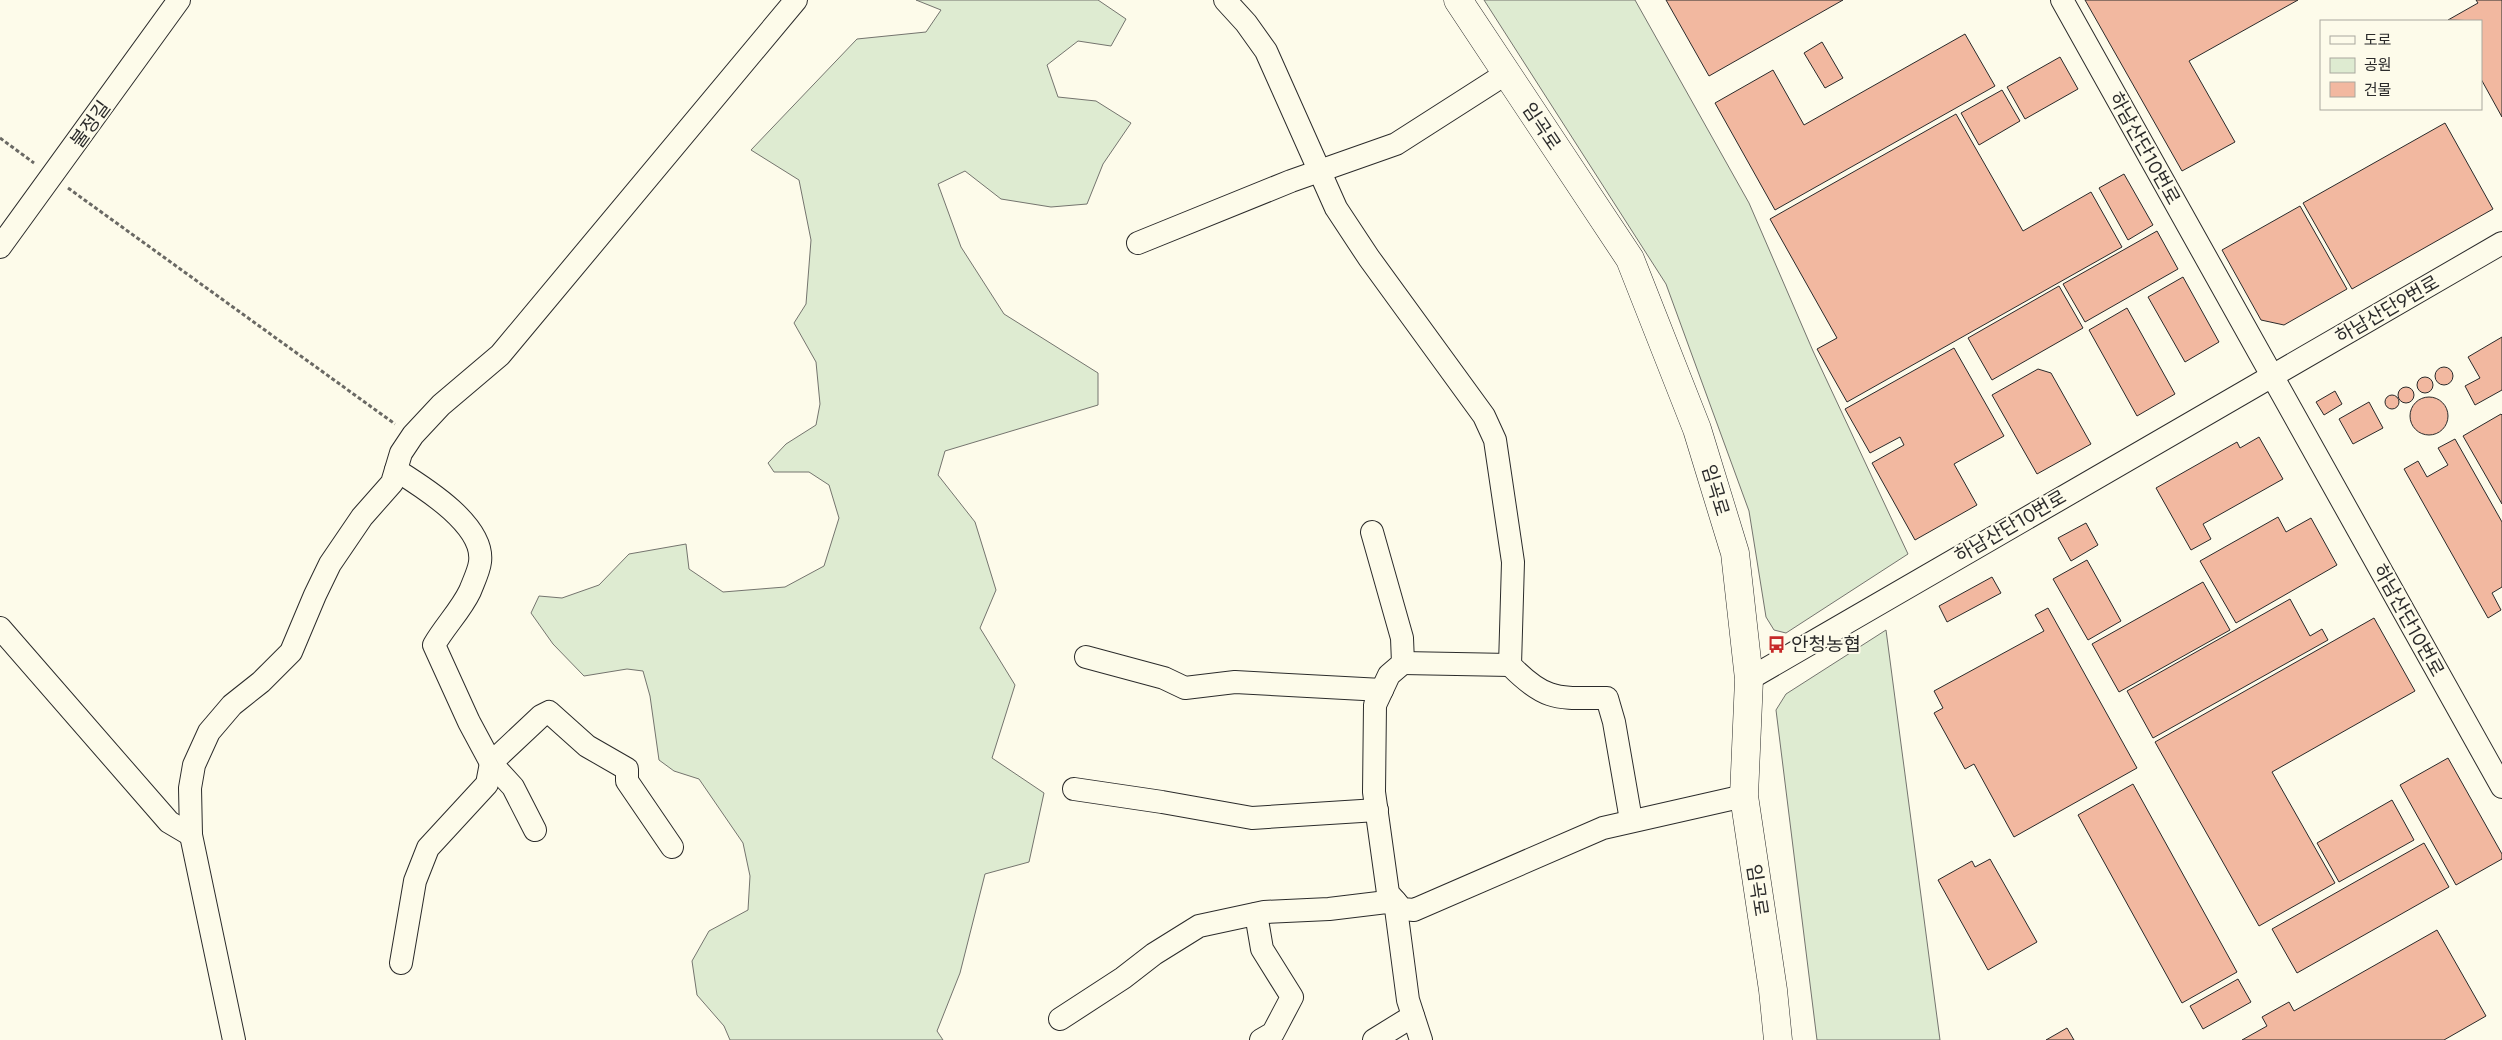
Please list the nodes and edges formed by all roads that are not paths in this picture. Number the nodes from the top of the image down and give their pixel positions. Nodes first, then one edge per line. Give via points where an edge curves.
1 (179, 0) edge
2 (796, 0) edge
3 (1225, 0) edge
4 (1458, 0) edge
5 (2062, 0) edge
6 (1507, 73) junction
7 (1319, 172) junction
8 (2502, 243) edge
9 (1138, 244) dead end
10 (0, 247) edge
11 (2271, 375) junction
12 (396, 470) junction
13 (1372, 532) dead end
14 (0, 628) edge
15 (1086, 657) dead end
16 (1403, 663) junction
17 (1510, 665) junction
18 (1749, 679) junction
19 (1382, 690) junction
20 (491, 763) junction
21 (2502, 787) edge
22 (1074, 789) dead end
23 (1744, 796) junction
24 (1377, 810) junction
25 (1631, 820) junction
26 (535, 830) dead end
27 (191, 835) junction
28 (672, 847) dead end
29 (1395, 902) junction
30 (1256, 914) junction
31 (401, 963) dead end
32 (1413, 1016) junction
33 (1060, 1019) dead end
34 (234, 1040) edge
35 (1261, 1040) edge
36 (1374, 1040) edge
37 (1421, 1040) edge
38 (1778, 1040) edge

1 - 10 street, 불정길
2 - 12 street via 500,355 441,405 413,435 401,452
3 - 7 street via 1266,51
4 - 6 main road, 임곡로
5 - 11 street, 하남산단10번로
6 - 7 street via 1396,144
6 - 18 main road, 임곡로 via 1630,258 1697,429 1735,553
7 - 9 street
7 - 17 street via 1336,208 1484,416 1495,440 1513,562
8 - 11 street, 하남산단9번로
11 - 18 street, 하남산단10번로
11 - 21 street, 하남산단10번로
12 - 20 street via 423,487 466,524 479,548 480,562 469,592 434,645
12 - 27 street via 392,484 362,517 330,564 291,652 232,705 209,732 194,765 190,788
13 - 16 street via 1402,638
14 - 27 street via 170,822
15 - 19 street via 1149,673 1185,688 1235,682
16 - 17 street
16 - 19 street via 1389,674
17 - 25 street via 1546,695 1607,698
18 - 23 main road, 임곡로
19 - 24 street via 1375,705 1374,792
20 - 26 street via 512,787
20 - 28 street via 549,712 587,746 626,769 627,781
20 - 31 street via 487,784 436,838 420,863 414,881
22 - 24 street via 1252,818
23 - 25 street
23 - 38 main road, 임곡로
24 - 29 street via 1388,893
25 - 29 street via 1603,828 1414,910 1402,909
27 - 34 street
29 - 30 street
29 - 32 street
30 - 33 street via 1200,926
30 - 35 street via 1262,949 1292,997 1273,1033
32 - 36 street
32 - 37 street

